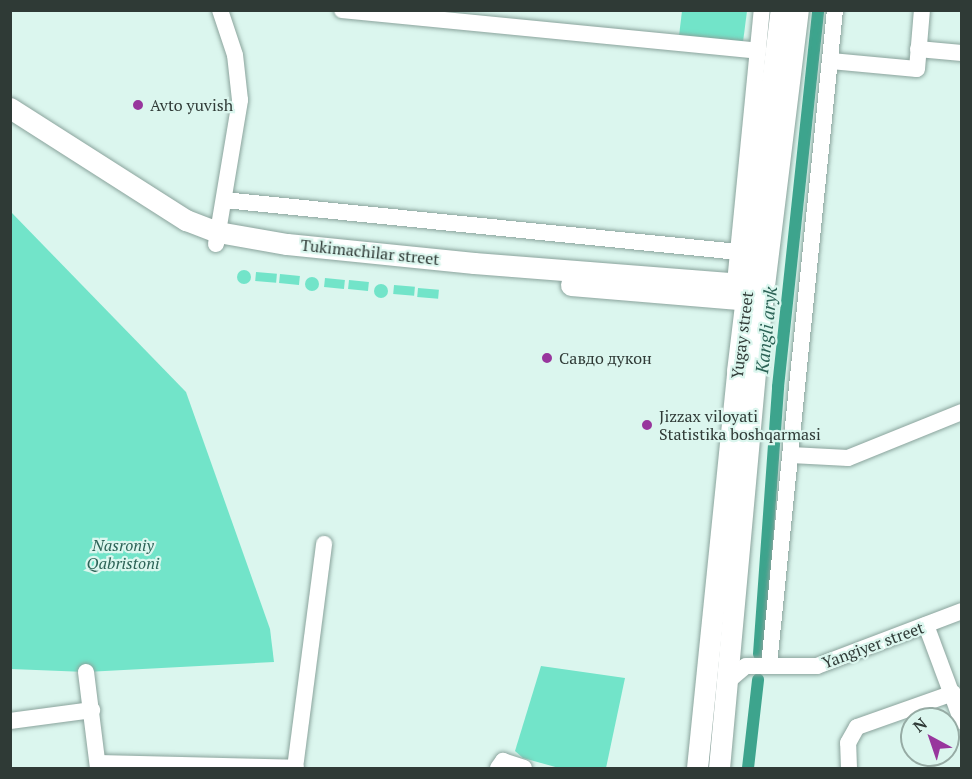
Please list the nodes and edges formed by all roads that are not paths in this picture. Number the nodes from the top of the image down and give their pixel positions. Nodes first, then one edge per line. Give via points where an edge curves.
1 (220, 10) edge
2 (342, 10) edge
3 (762, 10) edge
4 (781, 10) edge
5 (798, 10) edge
6 (835, 10) edge
7 (922, 10) edge
8 (918, 49) junction
9 (758, 51) junction
10 (962, 53) edge
11 (831, 61) junction
12 (10, 108) edge
13 (10, 122) edge
14 (224, 200) junction
15 (217, 238) junction
16 (739, 252) junction
17 (751, 291) junction
18 (962, 412) edge
19 (791, 455) junction
20 (324, 544) dead end
21 (962, 612) edge
22 (926, 625) junction
23 (730, 647) junction
24 (769, 664) junction
25 (746, 666) junction
26 (86, 672) dead end
27 (728, 681) junction
28 (952, 693) junction
29 (92, 710) junction
30 (10, 722) edge
31 (962, 722) edge
32 (98, 766) edge
33 (296, 768) edge
34 (498, 768) edge
35 (524, 768) edge
36 (697, 768) edge
37 (719, 768) edge
38 (849, 768) edge

1 - 14 street via 235,55 240,100
2 - 9 street
3 - 9 street
4 - 17 main road, Yugay street
5 - 17 main road, Yugay street
6 - 11 street
7 - 8 street
8 - 10 street
8 - 11 street via 916,69
9 - 16 street
11 - 19 street
12 - 15 main road, Tukimachilar street
13 - 15 main road, Tukimachilar street via 179,231
14 - 15 street
14 - 16 street
15 - 17 main road, Tukimachilar street via 583,286
16 - 17 street
17 - 23 main road, Yugay street
17 - 36 main road, Yugay street
18 - 19 street via 848,458
19 - 24 street
20 - 33 street
21 - 22 street, Yangiyer street
22 - 24 street, Yangiyer street via 818,666
22 - 28 street
23 - 25 street
23 - 27 main road, Yugay street
24 - 25 street, Yangiyer street
25 - 27 street
26 - 29 street
27 - 37 main road, Yugay street
28 - 31 street
28 - 38 street via 857,727 848,743
29 - 30 street
29 - 32 street
32 - 33 street
34 - 35 street via 503,761

